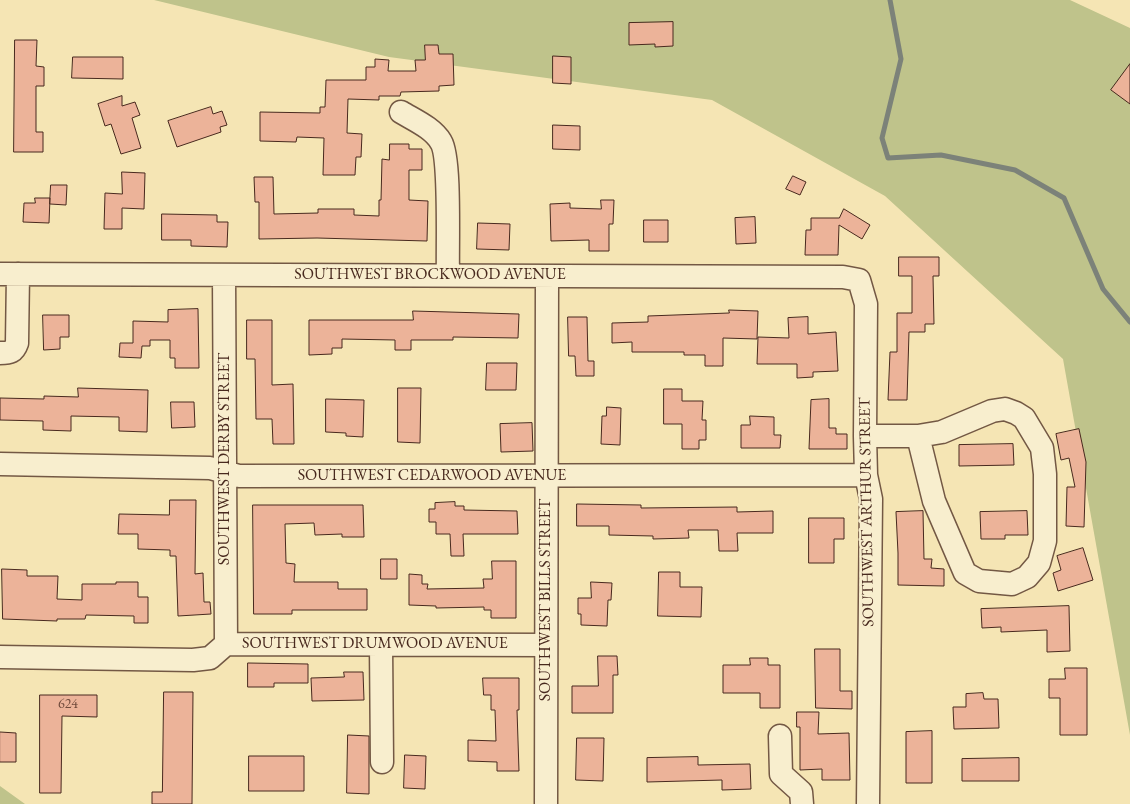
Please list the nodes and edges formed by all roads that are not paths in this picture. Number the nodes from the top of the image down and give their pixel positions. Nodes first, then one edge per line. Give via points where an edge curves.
1 (402, 112) dead end
2 (9, 274) edge
3 (224, 274) junction
4 (448, 276) junction
5 (546, 276) junction
6 (859, 280) joint
7 (9, 310) edge
8 (0, 353) edge
9 (865, 436) junction
10 (918, 436) junction
11 (0, 464) edge
12 (225, 472) junction
13 (546, 475) junction
14 (866, 476) junction
15 (226, 644) junction
16 (381, 645) junction
17 (546, 645) junction
18 (0, 657) edge
19 (780, 736) dead end
20 (382, 762) dead end
21 (546, 804) edge
22 (802, 804) edge
23 (868, 804) edge

1 - 4 street via 434,133 442,143 447,161
2 - 3 street, SOUTHWEST BROCKWOOD AVENUE
2 - 7 street
3 - 4 street, SOUTHWEST BROCKWOOD AVENUE
3 - 12 street, SOUTHWEST DERBY STREET
4 - 5 street, SOUTHWEST BROCKWOOD AVENUE
5 - 6 street, SOUTHWEST BROCKWOOD AVENUE via 843,277
5 - 13 street, SOUTHWEST BILLS STREET
6 - 9 street, SOUTHWEST ARTHUR STREET via 866,304
7 - 8 street via 17,343 10,353
9 - 10 street
9 - 14 street, SOUTHWEST ARTHUR STREET
10 - 10 street via 934,502 965,573 979,581 1012,584 1027,577 1039,563 1045,541 1045,474 1042,448 1024,418 1005,409 942,432
11 - 12 street, SOUTHWEST CEDARWOOD AVENUE via 210,468
12 - 13 street, SOUTHWEST CEDARWOOD AVENUE via 240,476
12 - 15 street, SOUTHWEST DERBY STREET
13 - 14 street, SOUTHWEST CEDARWOOD AVENUE
13 - 17 street, SOUTHWEST BILLS STREET
14 - 23 street, SOUTHWEST ARTHUR STREET via 870,499
15 - 16 street, SOUTHWEST DRUMWOOD AVENUE
15 - 18 street, SOUTHWEST DRUMWOOD AVENUE via 210,658 193,660
16 - 17 street, SOUTHWEST DRUMWOOD AVENUE
16 - 20 street
17 - 21 street, SOUTHWEST BILLS STREET
19 - 22 street via 781,774 801,792

